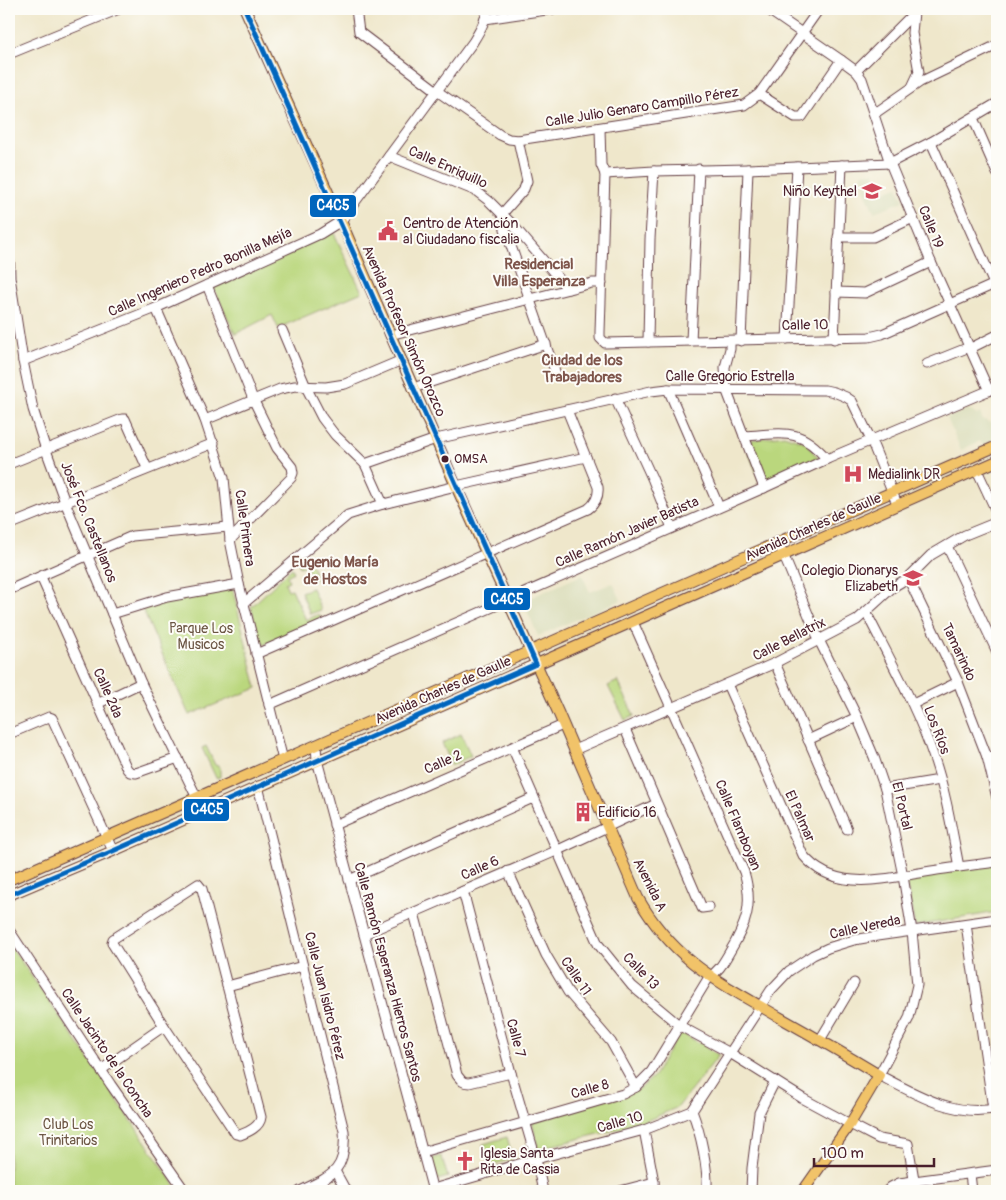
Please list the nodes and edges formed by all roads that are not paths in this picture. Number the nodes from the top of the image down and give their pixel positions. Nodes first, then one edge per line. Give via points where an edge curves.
1 (120, 9) edge
2 (245, 9) edge
3 (356, 9) edge
4 (487, 9) edge
5 (553, 9) edge
6 (768, 9) edge
7 (819, 9) edge
8 (914, 11) edge
9 (485, 19) junction
10 (803, 33) junction
11 (997, 45) edge
12 (9, 54) edge
13 (841, 60) junction
14 (856, 71) junction
15 (912, 87) junction
16 (436, 91) junction
17 (759, 94) junction
18 (997, 103) edge
19 (874, 114) junction
20 (973, 118) junction
21 (600, 128) junction
22 (518, 140) junction
23 (931, 142) junction
24 (389, 156) junction
25 (890, 163) junction
26 (842, 165) junction
27 (797, 167) junction
28 (699, 169) junction
29 (748, 169) junction
30 (654, 170) junction
31 (997, 173) edge
32 (605, 174) junction
33 (502, 214) junction
34 (913, 218) junction
35 (342, 222) junction
36 (838, 237) junction
37 (9, 241) edge
38 (931, 262) junction
39 (10, 277) edge
40 (602, 283) junction
41 (995, 283) edge
42 (207, 285) junction
43 (568, 289) junction
44 (836, 292) junction
45 (530, 300) junction
46 (951, 304) junction
47 (156, 308) junction
48 (282, 330) dead end
49 (390, 335) junction
50 (997, 335) edge
51 (787, 339) junction
52 (834, 339) junction
53 (691, 341) junction
54 (730, 341) junction
55 (741, 341) junction
56 (648, 342) junction
57 (546, 344) junction
58 (971, 348) junction
59 (402, 360) junction
60 (23, 361) junction
61 (927, 364) dead end
62 (556, 374) dead end
63 (306, 386) junction
64 (413, 388) junction
65 (668, 389) junction
66 (726, 389) junction
67 (993, 389) edge
68 (616, 398) junction
69 (253, 399) junction
70 (568, 410) junction
71 (205, 420) junction
72 (744, 436) junction
73 (436, 439) junction
74 (871, 440) junction
75 (214, 443) junction
76 (997, 446) edge
77 (46, 450) junction
78 (586, 457) junction
79 (827, 459) junction
80 (997, 461) edge
81 (9, 464) edge
82 (365, 464) junction
83 (147, 468) junction
84 (977, 470) junction
85 (456, 486) junction
86 (764, 488) junction
87 (892, 492) junction
88 (65, 502) junction
89 (383, 504) junction
90 (897, 504) junction
91 (719, 507) junction
92 (997, 512) edge
93 (997, 522) edge
94 (9, 525) edge
95 (228, 528) junction
96 (672, 528) junction
97 (230, 540) junction
98 (778, 542) junction
99 (947, 546) junction
100 (488, 554) junction
101 (784, 554) junction
102 (87, 556) junction
103 (41, 577) junction
104 (908, 578) junction
105 (239, 584) junction
106 (9, 590) edge
107 (507, 600) junction
108 (243, 604) junction
109 (866, 612) junction
110 (112, 614) junction
111 (633, 622) junction
112 (819, 640) junction
113 (531, 651) junction
114 (997, 652) edge
115 (256, 654) junction
116 (774, 663) junction
117 (536, 664) junction
118 (958, 682) junction
119 (141, 683) junction
120 (727, 684) junction
121 (97, 704) junction
122 (912, 704) junction
123 (269, 705) junction
124 (672, 708) junction
125 (857, 717) junction
126 (563, 725) junction
127 (625, 729) junction
128 (9, 734) edge
129 (808, 740) junction
130 (316, 745) junction
131 (512, 747) junction
132 (574, 750) junction
133 (997, 756) edge
134 (987, 757) junction
135 (178, 758) junction
136 (283, 760) junction
137 (317, 760) junction
138 (940, 780) junction
139 (258, 786) junction
140 (885, 790) junction
141 (197, 798) junction
142 (533, 798) junction
143 (997, 798) edge
144 (656, 804) junction
145 (334, 825) junction
146 (608, 827) junction
147 (847, 829) dead end
148 (107, 837) junction
149 (113, 851) junction
150 (556, 851) junction
151 (997, 862) edge
152 (959, 867) junction
153 (508, 871) junction
154 (903, 876) junction
155 (9, 880) edge
156 (349, 880) junction
157 (463, 891) junction
158 (9, 895) edge
159 (709, 907) dead end
160 (414, 913) junction
161 (997, 919) edge
162 (966, 924) junction
163 (9, 930) edge
164 (912, 931) junction
165 (364, 934) junction
166 (303, 966) junction
167 (709, 976) junction
168 (854, 983) dead end
169 (227, 986) junction
170 (761, 1006) junction
171 (164, 1026) junction
172 (680, 1026) junction
173 (820, 1040) junction
174 (730, 1054) junction
175 (101, 1070) junction
176 (511, 1073) junction
177 (879, 1075) junction
178 (775, 1081) junction
179 (636, 1087) junction
180 (995, 1109) edge
181 (692, 1111) junction
182 (526, 1122) junction
183 (850, 1124) junction
184 (644, 1130) junction
185 (422, 1152) junction
186 (536, 1159) junction
187 (997, 1170) edge
188 (335, 1171) junction
189 (970, 1174) junction
190 (915, 1181) junction
191 (654, 1187) edge
192 (433, 1190) edge
193 (185, 1191) edge
194 (300, 1191) edge
195 (346, 1191) edge
196 (543, 1191) edge
197 (620, 1191) edge
198 (707, 1191) edge
199 (751, 1191) edge
200 (803, 1191) edge
201 (887, 1191) edge
202 (916, 1191) edge
203 (972, 1191) edge

1 - 12 street
2 - 35 main road, Avenida Profesor Simón Orozco
3 - 16 street, Calle Julio Genaro Campillo Pérez via 360,32
4 - 9 street, Calle Ingeniero Pedro Bonilla Mejía
5 - 9 street
6 - 10 street
7 - 10 street, Calle Julio Genaro Campillo Pérez
8 - 14 street
8 - 15 street via 912,32 919,72
9 - 16 street, Calle Ingeniero Pedro Bonilla Mejía via 480,31
10 - 13 street
10 - 17 street, Calle Julio Genaro Campillo Pérez
11 - 15 street
13 - 14 street
13 - 17 street via 802,117 795,117
14 - 19 street, Calle 19
15 - 19 street
16 - 22 street, Calle Julio Genaro Campillo Pérez via 500,136
16 - 24 street, Calle Ingeniero Pedro Bonilla Mejía
17 - 21 street, Calle Julio Genaro Campillo Pérez via 744,105
18 - 20 street
19 - 25 street, Calle 19
20 - 23 street
20 - 31 street
21 - 22 street, Calle Julio Genaro Campillo Pérez
21 - 32 street via 601,165
22 - 33 street via 527,181
23 - 25 street
23 - 41 street
24 - 33 street, Calle Enriquillo via 476,191
24 - 35 street, Calle Ingeniero Pedro Bonilla Mejía
25 - 26 street
25 - 34 street, Calle 19
26 - 27 street
26 - 36 street
27 - 29 street
27 - 51 street
28 - 29 street
28 - 30 street
28 - 53 street
29 - 55 street
30 - 32 street
30 - 56 street
32 - 40 street
33 - 43 street, Calle Enriquillo
33 - 45 street
34 - 36 street via 873,237
34 - 38 street, Calle 19
35 - 42 street, Calle Ingeniero Pedro Bonilla Mejía
35 - 49 main road, Avenida Profesor Simón Orozco
36 - 44 street
37 - 39 street, José Fco. Castellanos
38 - 44 street via 865,293
38 - 46 street, Calle 19
39 - 60 street, José Fco. Castellanos
40 - 43 street
40 - 56 street, Calle 10 via 602,342
41 - 46 street, Calle 10
42 - 47 street, Calle Ingeniero Pedro Bonilla Mejía
42 - 69 street
43 - 45 street
44 - 52 street
45 - 49 street
45 - 57 street
46 - 52 street, Calle 10 via 882,334
46 - 58 street, Calle 19
47 - 60 street, Calle Ingeniero Pedro Bonilla Mejía
47 - 71 street, Calle Primera
48 - 63 street
49 - 59 main road, Avenida Profesor Simón Orozco
50 - 58 street
51 - 52 street, Calle 10
51 - 55 street, Calle 10
53 - 54 street, Calle 10
53 - 56 street, Calle 10
54 - 55 street, Calle 10
54 - 66 street via 724,367
57 - 62 street
57 - 64 street
58 - 61 street
58 - 67 street, Calle 19
59 - 63 street via 345,384
59 - 64 main road, Avenida Profesor Simón Orozco
60 - 77 street, José Fco. Castellanos
63 - 69 street via 280,389
63 - 82 street via 328,427
64 - 73 main road, Avenida Profesor Simón Orozco
65 - 66 street, Calle Gregorio Estrella
65 - 68 street, Calle Gregorio Estrella
65 - 91 street
66 - 72 street
66 - 74 street, Calle Gregorio Estrella via 834,392 852,401
67 - 74 street, Calle Ramón Javier Batista
68 - 70 street, Calle Gregorio Estrella
68 - 96 street
69 - 71 street
69 - 97 street via 293,473
70 - 73 street, Calle Gregorio Estrella
70 - 78 street
71 - 75 street, Calle Primera
72 - 79 street via 795,434 812,443
72 - 86 street
73 - 82 street, Calle Gregorio Estrella
73 - 85 main road, Avenida Profesor Simón Orozco
74 - 79 street, Calle Ramón Javier Batista
74 - 87 street, Calle Gregorio Estrella
75 - 83 street
75 - 95 street, Calle Primera via 224,478
76 - 87 main road, Avenida Charles de Gaulle
77 - 81 street
77 - 83 street via 124,419
77 - 88 street, José Fco. Castellanos
78 - 85 street
78 - 100 street via 598,487 593,505
79 - 86 street, Calle Ramón Javier Batista
80 - 84 main road, Avenida Charles de Gaulle
82 - 89 street
83 - 88 street
84 - 90 main road, Avenida Charles de Gaulle
84 - 92 street
85 - 89 street
85 - 100 main road, Avenida Profesor Simón Orozco
86 - 91 street, Calle Ramón Javier Batista
87 - 90 street, Calle Gregorio Estrella
87 - 98 main road, Avenida Charles de Gaulle
88 - 94 street
88 - 102 street, José Fco. Castellanos
89 - 108 street via 348,515
90 - 101 main road, Avenida Charles de Gaulle
91 - 96 street, Calle Ramón Javier Batista
93 - 99 street, Calle Bellatrix
95 - 97 street, Calle Primera
95 - 102 street via 132,536
96 - 107 street, Calle Ramón Javier Batista
97 - 105 street, Calle Primera
98 - 101 street, El Portal
98 - 113 main road, Avenida Charles de Gaulle
99 - 104 street, Calle Bellatrix via 931,555
99 - 114 street
100 - 107 main road, Avenida Profesor Simón Orozco
100 - 115 street
101 - 111 main road, Avenida Charles de Gaulle
101 - 112 street, El Portal
102 - 103 street
102 - 110 street, José Fco. Castellanos
103 - 106 street
103 - 121 street, Calle 2da
104 - 109 street, Calle Bellatrix
104 - 118 street, Tamarindo
105 - 108 street, Calle Primera
105 - 110 street via 167,597
107 - 113 main road, Avenida Profesor Simón Orozco
107 - 123 street, Calle Ramón Javier Batista
108 - 115 street, Calle Primera
109 - 112 street, Calle Bellatrix
109 - 122 street, Los Ríos
110 - 119 street, José Fco. Castellanos
111 - 117 main road, Avenida Charles de Gaulle
111 - 124 street, Calle Flamboyan
112 - 116 street, Calle Bellatrix
112 - 125 street, El Portal
113 - 117 main road, Avenida Profesor Simón Orozco
113 - 130 main road, Avenida Charles de Gaulle
115 - 123 street, Calle Primera
116 - 120 street, Calle Bellatrix
116 - 129 street
117 - 126 main road, Avenida A
117 - 137 main road, Avenida Charles de Gaulle
118 - 122 street
118 - 134 street, Tamarindo
119 - 121 street
119 - 135 street, José Fco. Castellanos
120 - 124 street, Calle Bellatrix
120 - 154 street, El Palmar via 792,833 809,863 833,877 858,882
121 - 135 street, Calle 2da via 130,772 136,773
122 - 138 street, Los Ríos via 935,759
123 - 136 street, Calle Primera
124 - 127 street, Calle Bellatrix
124 - 167 street, Calle Flamboyan via 747,883 749,900 742,932 718,971
125 - 129 street
125 - 140 street, El Portal
126 - 131 street, Calle 2
126 - 132 main road, Avenida A
127 - 132 street, Calle Bellatrix
127 - 144 street
128 - 148 street via 52,718
129 - 147 street
130 - 136 main road, Avenida Charles de Gaulle
130 - 137 street, Calle Ramón Esperanza Hierros Santos
131 - 142 street, Calle 13
131 - 145 street, Calle 2
132 - 146 main road, Avenida A
133 - 134 street
134 - 143 street, Tamarindo
135 - 141 street, José Fco. Castellanos
136 - 141 main road, Avenida Charles de Gaulle
137 - 139 main road, Avenida Charles de Gaulle
137 - 145 street, Calle Ramón Esperanza Hierros Santos
138 - 140 street
138 - 152 street, Los Ríos
139 - 149 main road, Avenida Charles de Gaulle
139 - 166 street, Calle Juan Isidro Pérez
140 - 154 street, El Portal
141 - 148 main road, Avenida Charles de Gaulle
142 - 150 street, Calle 13
142 - 156 street
144 - 146 street, Calle 6
144 - 159 street via 702,908
145 - 156 street, Calle Ramón Esperanza Hierros Santos
146 - 150 street, Calle 6
146 - 167 main road, Avenida A via 649,917 667,941
148 - 149 street
148 - 155 main road, Avenida Charles de Gaulle
149 - 158 main road, Avenida Charles de Gaulle
150 - 153 street, Calle 6
150 - 172 street, Calle 13 via 598,944 632,986
151 - 152 street, El Palmar
152 - 154 street, El Palmar
153 - 157 street, Calle 6
153 - 179 street, Calle 11 via 546,955 568,992 611,1042
154 - 164 street, El Portal
156 - 165 street, Calle Ramón Esperanza Hierros Santos
157 - 160 street, Calle 6
157 - 176 street, Calle 7
160 - 165 street, Calle 6
160 - 176 street via 457,1075 461,1081 469,1083
161 - 162 street, Calle Vereda
162 - 164 street, Calle Vereda
162 - 180 street
163 - 175 street, Calle Jacinto de la Concha
164 - 170 street, Calle Vereda via 854,940 813,955 781,978
164 - 177 street, El Portal via 917,972 914,1002
165 - 185 street, Calle Ramón Esperanza Hierros Santos
166 - 169 street
166 - 188 street, Calle Juan Isidro Pérez via 344,1131 344,1156
167 - 170 main road, Avenida A
167 - 172 street, Calle 8
168 - 173 street
169 - 171 street via 262,1117 254,1128 236,1134
169 - 171 street via 198,884 112,941 112,946
170 - 173 main road, Avenida A
170 - 174 street
171 - 175 street
172 - 174 street, Calle 13
172 - 179 street, Calle 8 via 651,1072
173 - 177 main road, Avenida A
174 - 178 street, Calle 13
174 - 181 street
175 - 193 street, Calle Jacinto de la Concha
176 - 182 street, Calle 7
177 - 180 street via 941,1105
177 - 183 main road
178 - 183 street, Calle 13
178 - 199 street via 759,1113
179 - 182 street, Calle 8
181 - 184 street, Calle 10
181 - 198 street via 701,1140
182 - 185 street, Calle 8
182 - 186 street, Calle 7
183 - 190 street, Calle 13 via 879,1139 908,1144
183 - 200 main road
184 - 186 street, Calle 10
184 - 191 street
185 - 192 street, Calle Ramón Esperanza Hierros Santos
186 - 192 street, Calle 10
186 - 196 street, Calle 7
187 - 189 street
188 - 194 street via 328,1178
188 - 195 street
189 - 190 street
189 - 203 street
190 - 201 street via 899,1183
190 - 202 street
191 - 197 street

